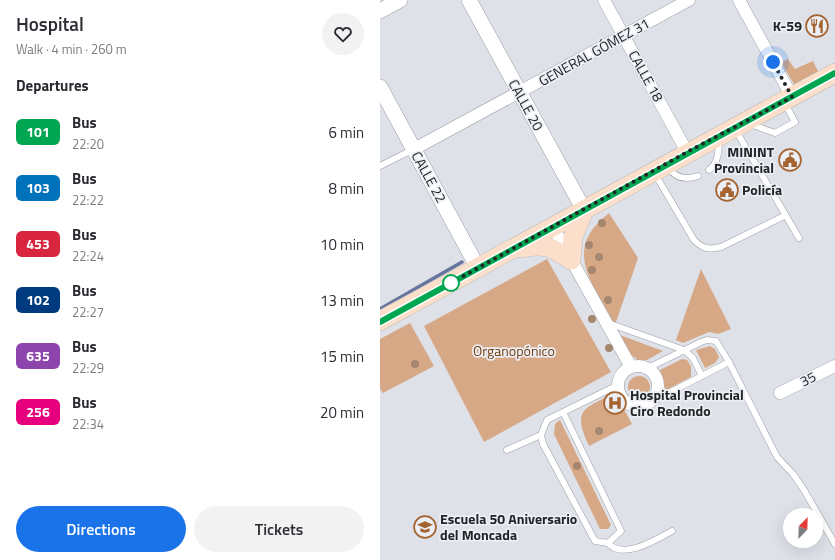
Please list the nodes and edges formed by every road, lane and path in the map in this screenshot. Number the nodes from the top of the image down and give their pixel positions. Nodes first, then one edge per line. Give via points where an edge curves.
1 (400, 0) edge
2 (469, 0) edge
3 (604, 0) edge
4 (689, 0) edge
5 (739, 0) edge
6 (380, 11) edge
7 (624, 36) junction
8 (835, 73) edge
9 (380, 87) edge
10 (519, 93) junction
11 (788, 99) junction
12 (740, 125) junction
13 (717, 136) junction
14 (414, 149) junction
15 (687, 152) junction
16 (380, 166) edge
17 (660, 168) junction
18 (709, 170) dead end
19 (698, 176) dead end
20 (584, 210) junction
21 (784, 216) junction
22 (553, 227) junction
23 (799, 238) dead end
24 (511, 249) junction
25 (571, 260) junction
26 (478, 268) junction
27 (380, 322) edge
28 (606, 322) junction
29 (684, 350) junction
30 (729, 362) junction
31 (835, 366) edge
32 (631, 367) junction
33 (648, 368) junction
34 (702, 376) junction
35 (618, 385) junction
36 (780, 393) dead end
37 (649, 403) junction
38 (563, 412) junction
39 (541, 435) junction
40 (507, 450) dead end
41 (672, 531) dead end
42 (608, 543) junction
43 (835, 544) edge

1 - 6 street
2 - 10 street, CALLE 20
3 - 7 street, CALLE 18
4 - 7 street, GENERAL GÓMEZ 31
5 - 11 street
7 - 10 street, GENERAL GÓMEZ 31
7 - 15 street, CALLE 18
8 - 11 main road
9 - 14 street, CALLE 22
10 - 14 street, GENERAL GÓMEZ 31
10 - 20 street, CALLE 20
11 - 12 main road
12 - 13 main road
12 - 21 lane
13 - 15 main road
13 - 18 lane via 717,158
14 - 16 lane
14 - 26 street, CALLE 22
15 - 17 main road
17 - 19 lane via 685,178
17 - 20 main road
17 - 21 lane via 694,240 701,247 721,247
20 - 22 main road
20 - 25 main road via 573,237
21 - 23 lane
22 - 24 main road
22 - 25 street
24 - 25 main road via 533,245 550,246
24 - 26 main road
25 - 28 street
26 - 27 main road
28 - 29 lane
28 - 32 street
29 - 30 lane via 707,340 716,341
29 - 33 lane
29 - 34 lane via 693,358
30 - 34 lane
30 - 43 lane via 777,457 804,490
31 - 36 street, 35
32 - 33 street
32 - 35 street via 622,373
33 - 37 street via 658,382 657,394
34 - 37 lane
35 - 37 street via 621,396 630,404 637,406
35 - 38 lane
38 - 39 lane via 548,420
38 - 42 lane via 621,531
39 - 40 lane
39 - 42 lane via 543,444 595,541
41 - 42 lane via 632,553 621,554 613,550

